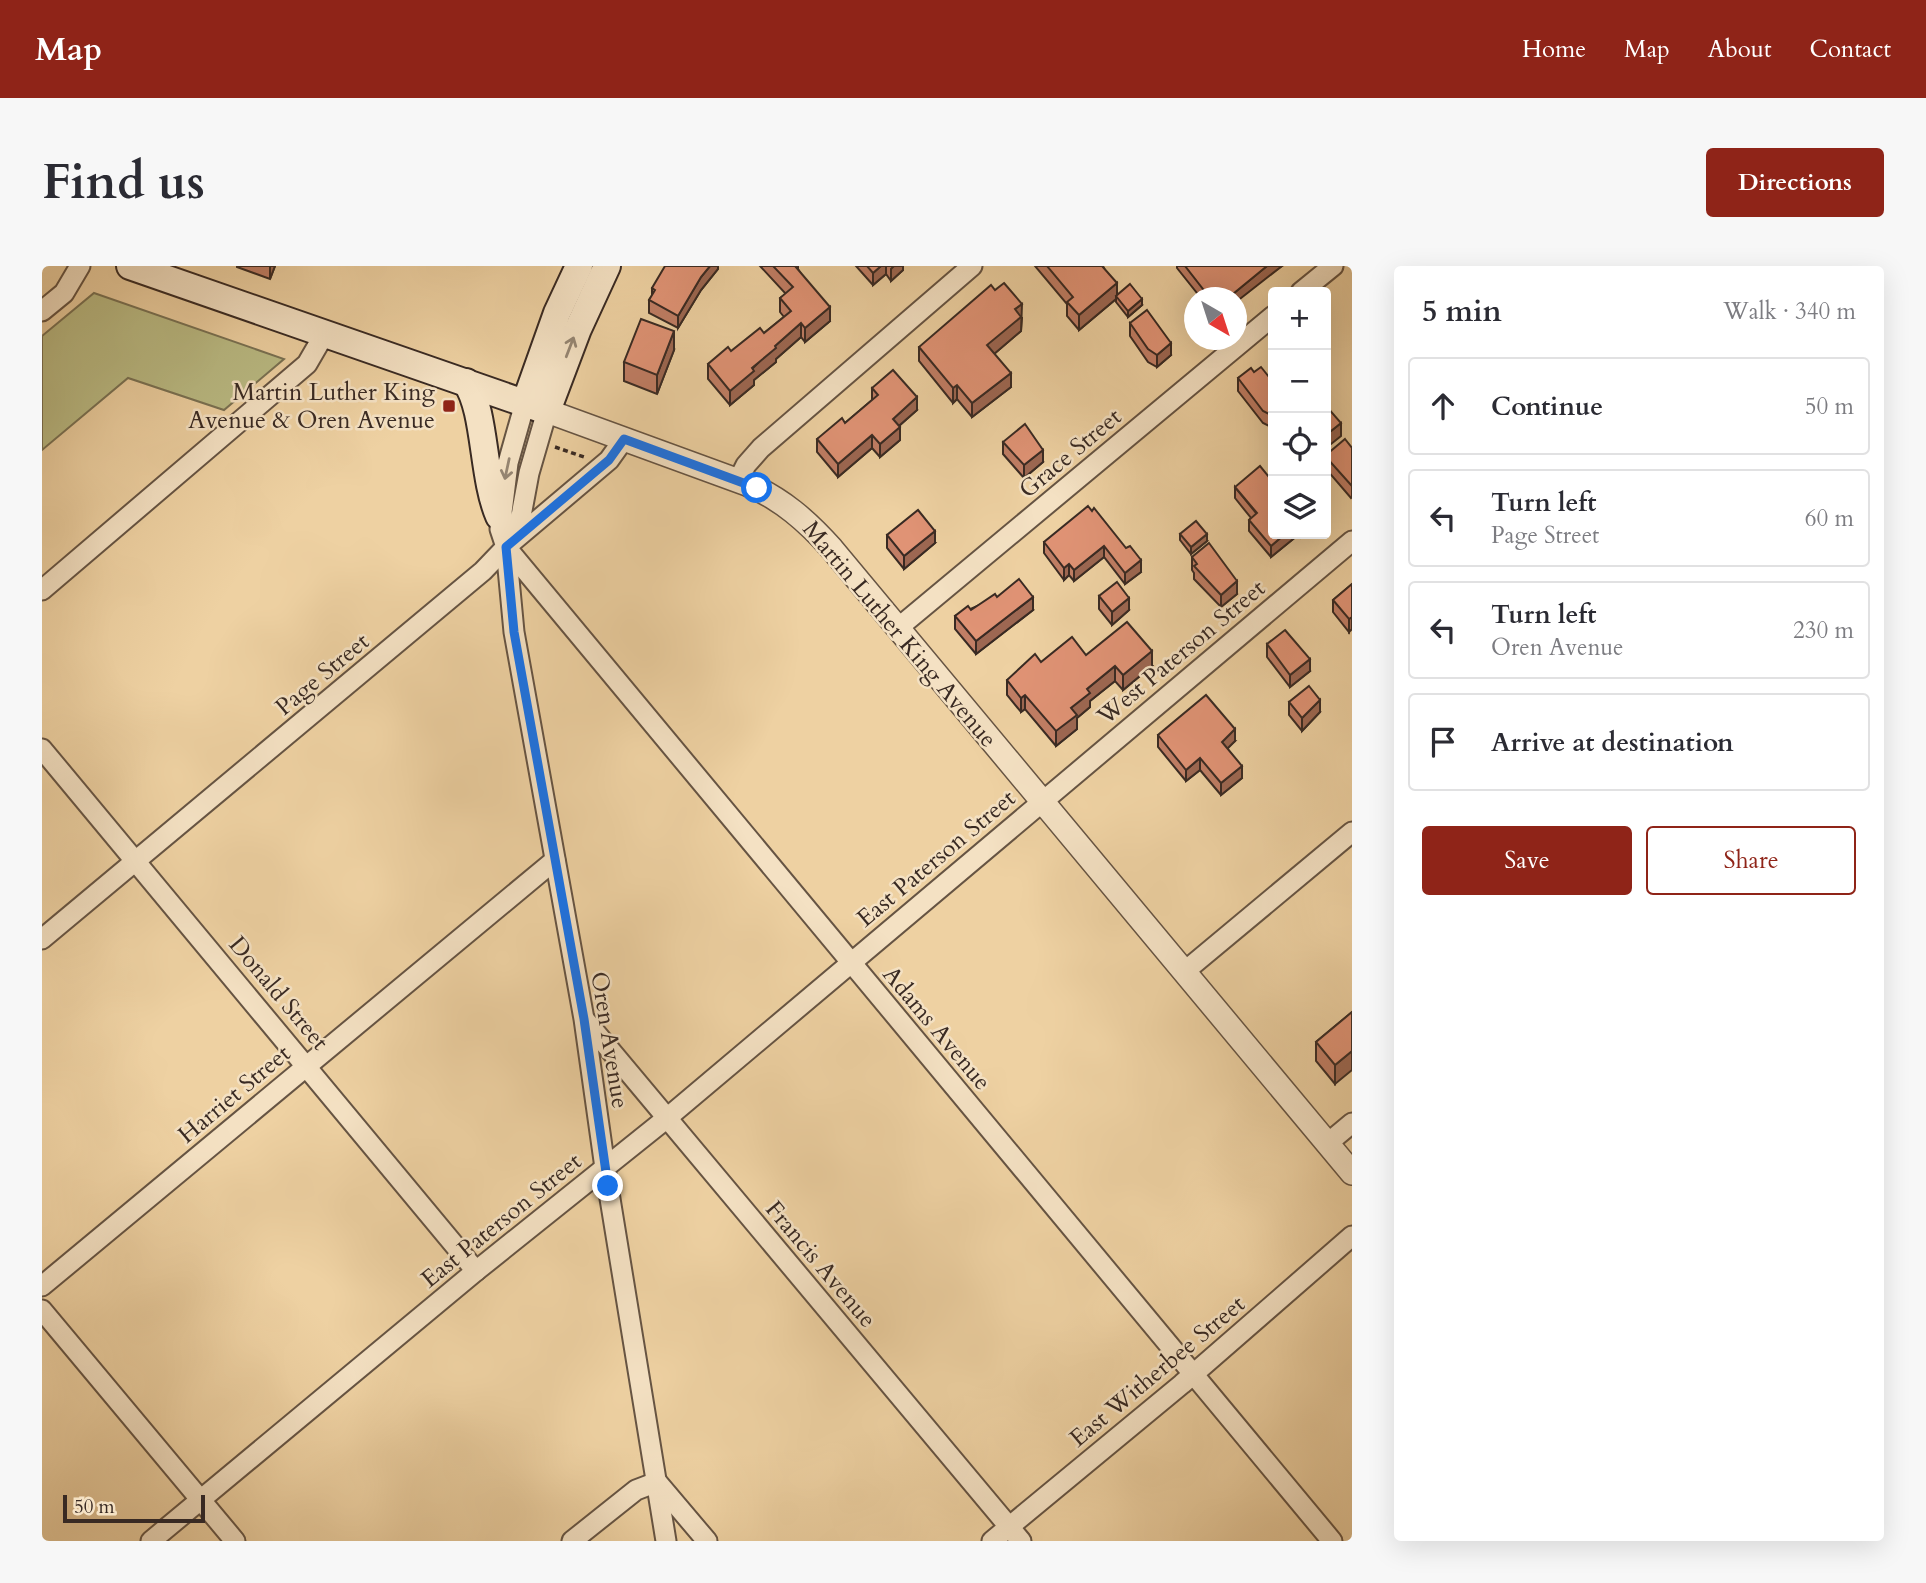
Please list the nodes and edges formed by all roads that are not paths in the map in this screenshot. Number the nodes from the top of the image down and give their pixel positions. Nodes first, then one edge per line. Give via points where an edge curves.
1 (80, 266) edge
2 (130, 266) edge
3 (579, 266) edge
4 (607, 266) edge
5 (972, 266) edge
6 (1333, 266) edge
7 (1307, 287) edge
8 (42, 311) edge
9 (1268, 320) edge
10 (325, 333) junction
11 (466, 382) junction
12 (536, 407) junction
13 (624, 439) junction
14 (738, 481) junction
15 (499, 516) junction
16 (1352, 541) edge
17 (506, 547) junction
18 (42, 590) edge
19 (898, 628) junction
20 (42, 749) edge
21 (1041, 800) junction
22 (1352, 832) edge
23 (135, 860) junction
24 (555, 860) junction
25 (42, 939) edge
26 (851, 963) junction
27 (1184, 972) junction
28 (584, 1019) junction
29 (307, 1065) junction
30 (667, 1118) junction
31 (1352, 1123) edge
32 (1328, 1143) junction
33 (605, 1168) junction
34 (1352, 1173) edge
35 (1352, 1236) edge
36 (476, 1271) junction
37 (42, 1286) edge
38 (42, 1310) edge
39 (1194, 1373) junction
40 (657, 1482) junction
41 (200, 1500) junction
42 (1015, 1534) edge
43 (151, 1541) edge
44 (235, 1541) edge
45 (572, 1541) edge
46 (666, 1541) edge
47 (707, 1541) edge
48 (992, 1541) edge
49 (1332, 1541) edge

1 - 8 street via 64,293
2 - 10 main road, Martin Luther King Avenue
3 - 12 main road via 557,313
12 -> 4 main road
5 - 14 street via 761,448
6 - 7 street
9 - 19 street, Grace Street
10 - 11 main road, Martin Luther King Avenue
10 - 18 street via 307,365
11 - 12 main road, Martin Luther King Avenue
11 - 15 main road via 475,403 489,486
12 - 13 street, Martin Luther King Avenue
12 -> 15 street, Oren Avenue via 508,463
12 - 17 street via 521,516
13 - 14 street, Martin Luther King Avenue
13 - 17 street, Page Street via 609,460
14 - 19 street, Martin Luther King Avenue via 776,498 802,518
15 - 17 street, Oren Avenue
16 - 21 street, West Paterson Street
17 - 23 street, Page Street via 483,571
17 - 24 street, Oren Avenue via 514,632
17 - 26 street, Adams Avenue
19 - 21 street, Martin Luther King Avenue
20 - 23 street, Donald Street
21 - 26 street, East Paterson Street
21 - 27 street, Martin Luther King Avenue
22 - 27 street
23 - 25 street, Page Street
23 - 29 street, Donald Street
24 - 28 street, Oren Avenue
24 - 29 street, Harriet Street
26 - 30 street, East Paterson Street
26 - 39 street, Adams Avenue
27 - 32 street, Martin Luther King Avenue
28 - 30 street, Francis Avenue
28 - 33 street, Oren Avenue
29 - 36 street, Donald Street
29 - 37 street, Harriet Street
30 - 33 street, East Paterson Street
30 - 42 street, Francis Avenue
31 - 32 street
32 - 34 street, Martin Luther King Avenue
33 - 36 street, East Paterson Street
33 - 40 street, Oren Avenue
35 - 39 street, East Witherbee Street
36 - 41 street, East Paterson Street
38 - 41 street
39 - 42 street, East Witherbee Street
39 - 49 street, Adams Avenue
40 - 45 street via 636,1490
40 - 46 street, Oren Avenue
40 - 47 street
41 - 43 street, East Paterson Street
41 - 44 street
42 - 48 street, East Witherbee Street

